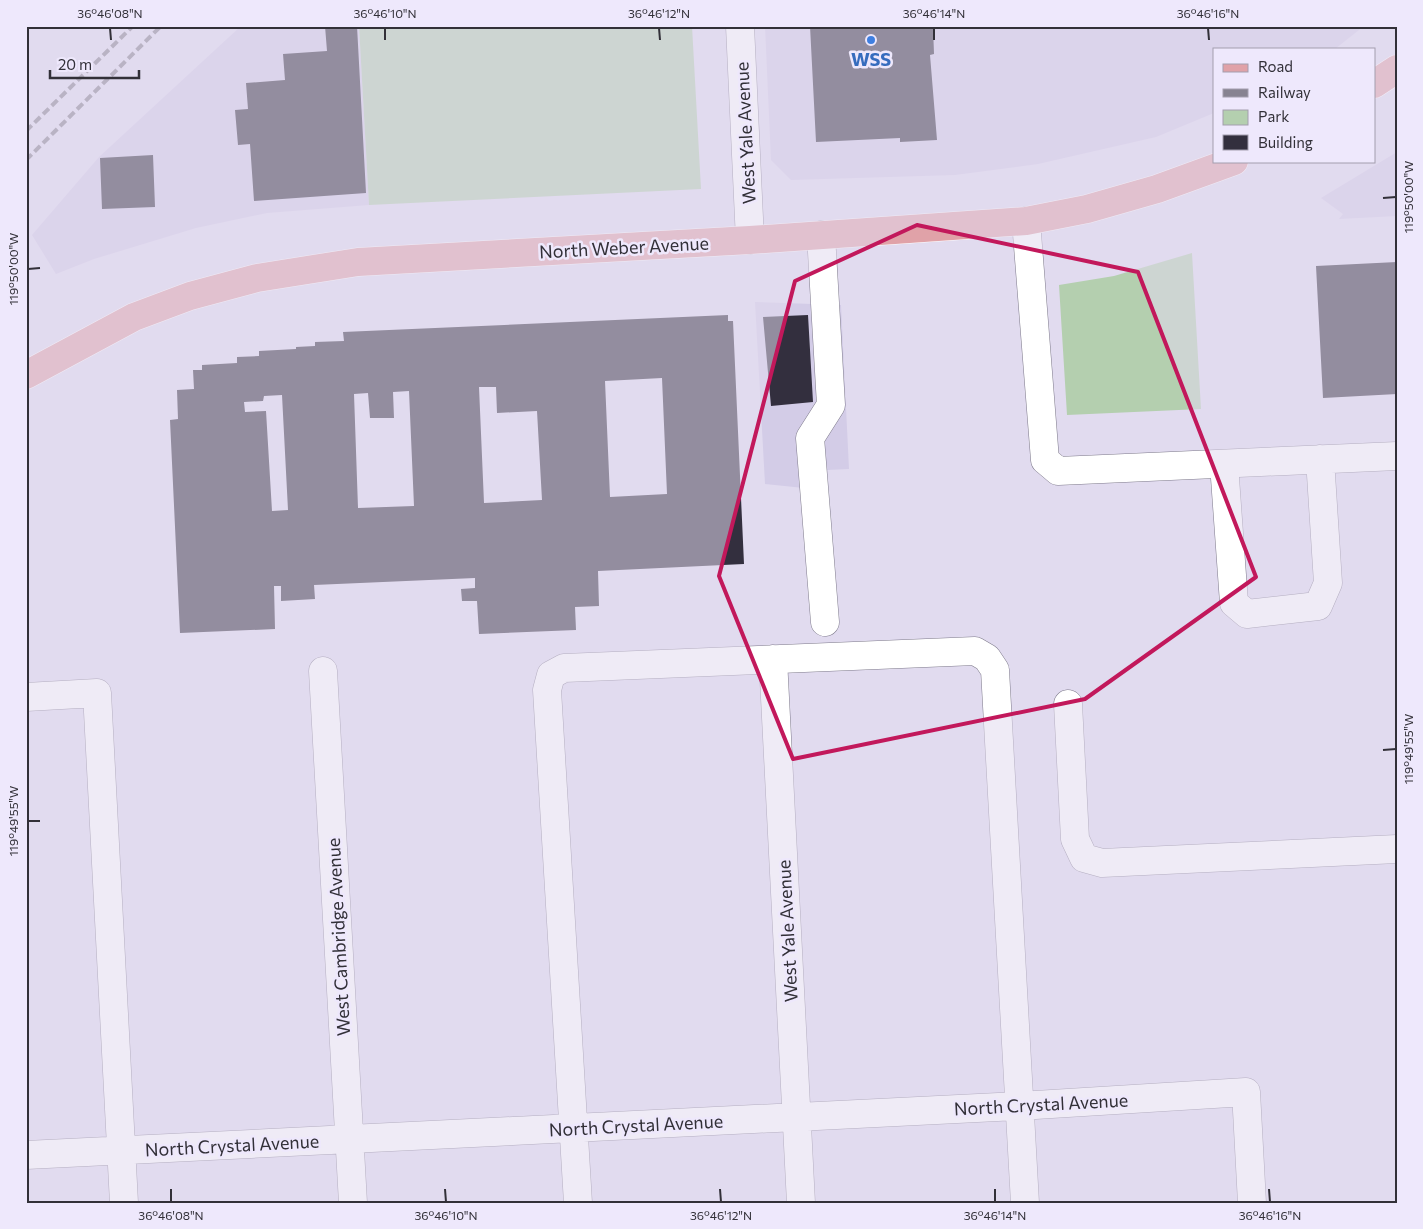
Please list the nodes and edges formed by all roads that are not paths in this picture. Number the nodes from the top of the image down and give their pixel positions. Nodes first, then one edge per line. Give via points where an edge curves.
1 (740, 26) edge
2 (1397, 69) edge
3 (1376, 83) edge
4 (1231, 162) edge
5 (1026, 221) junction
6 (821, 235) junction
7 (750, 240) junction
8 (26, 375) edge
9 (1397, 456) edge
10 (1320, 459) junction
11 (1224, 464) junction
12 (825, 622) dead end
13 (773, 659) junction
14 (323, 671) dead end
15 (26, 697) edge
16 (1068, 704) dead end
17 (1397, 849) edge
18 (1019, 1106) junction
19 (796, 1117) junction
20 (574, 1128) junction
21 (350, 1139) junction
22 (121, 1150) junction
23 (26, 1155) edge
24 (124, 1203) edge
25 (353, 1203) edge
26 (578, 1203) edge
27 (801, 1203) edge
28 (1025, 1203) edge
29 (1252, 1203) edge

1 - 7 street, West Yale Avenue
2 - 3 main road
4 - 5 main road, North Weber Avenue via 1157,190
5 - 6 main road, North Weber Avenue
5 - 11 street via 1045,460 1058,471
6 - 7 main road, North Weber Avenue
6 - 12 street via 831,405 810,438
7 - 8 main road, North Weber Avenue via 358,262 256,278 190,296 134,318
9 - 10 street
10 - 11 street
10 - 11 street via 1328,583 1318,606 1246,614 1234,603
13 - 18 street via 975,651 987,658 995,670
13 - 19 street, West Yale Avenue
13 - 20 street via 564,668 551,675 547,690
14 - 21 street, West Cambridge Avenue
15 - 22 street via 97,693
16 - 17 street via 1075,839 1084,858 1102,863
18 - 19 street, North Crystal Avenue
18 - 28 street
18 - 29 street, North Crystal Avenue via 1246,1092
19 - 20 street, North Crystal Avenue
19 - 27 street, West Yale Avenue
20 - 21 street, North Crystal Avenue
20 - 26 street
21 - 22 street, North Crystal Avenue
21 - 25 street, West Cambridge Avenue
22 - 23 street, North Crystal Avenue
22 - 24 street

